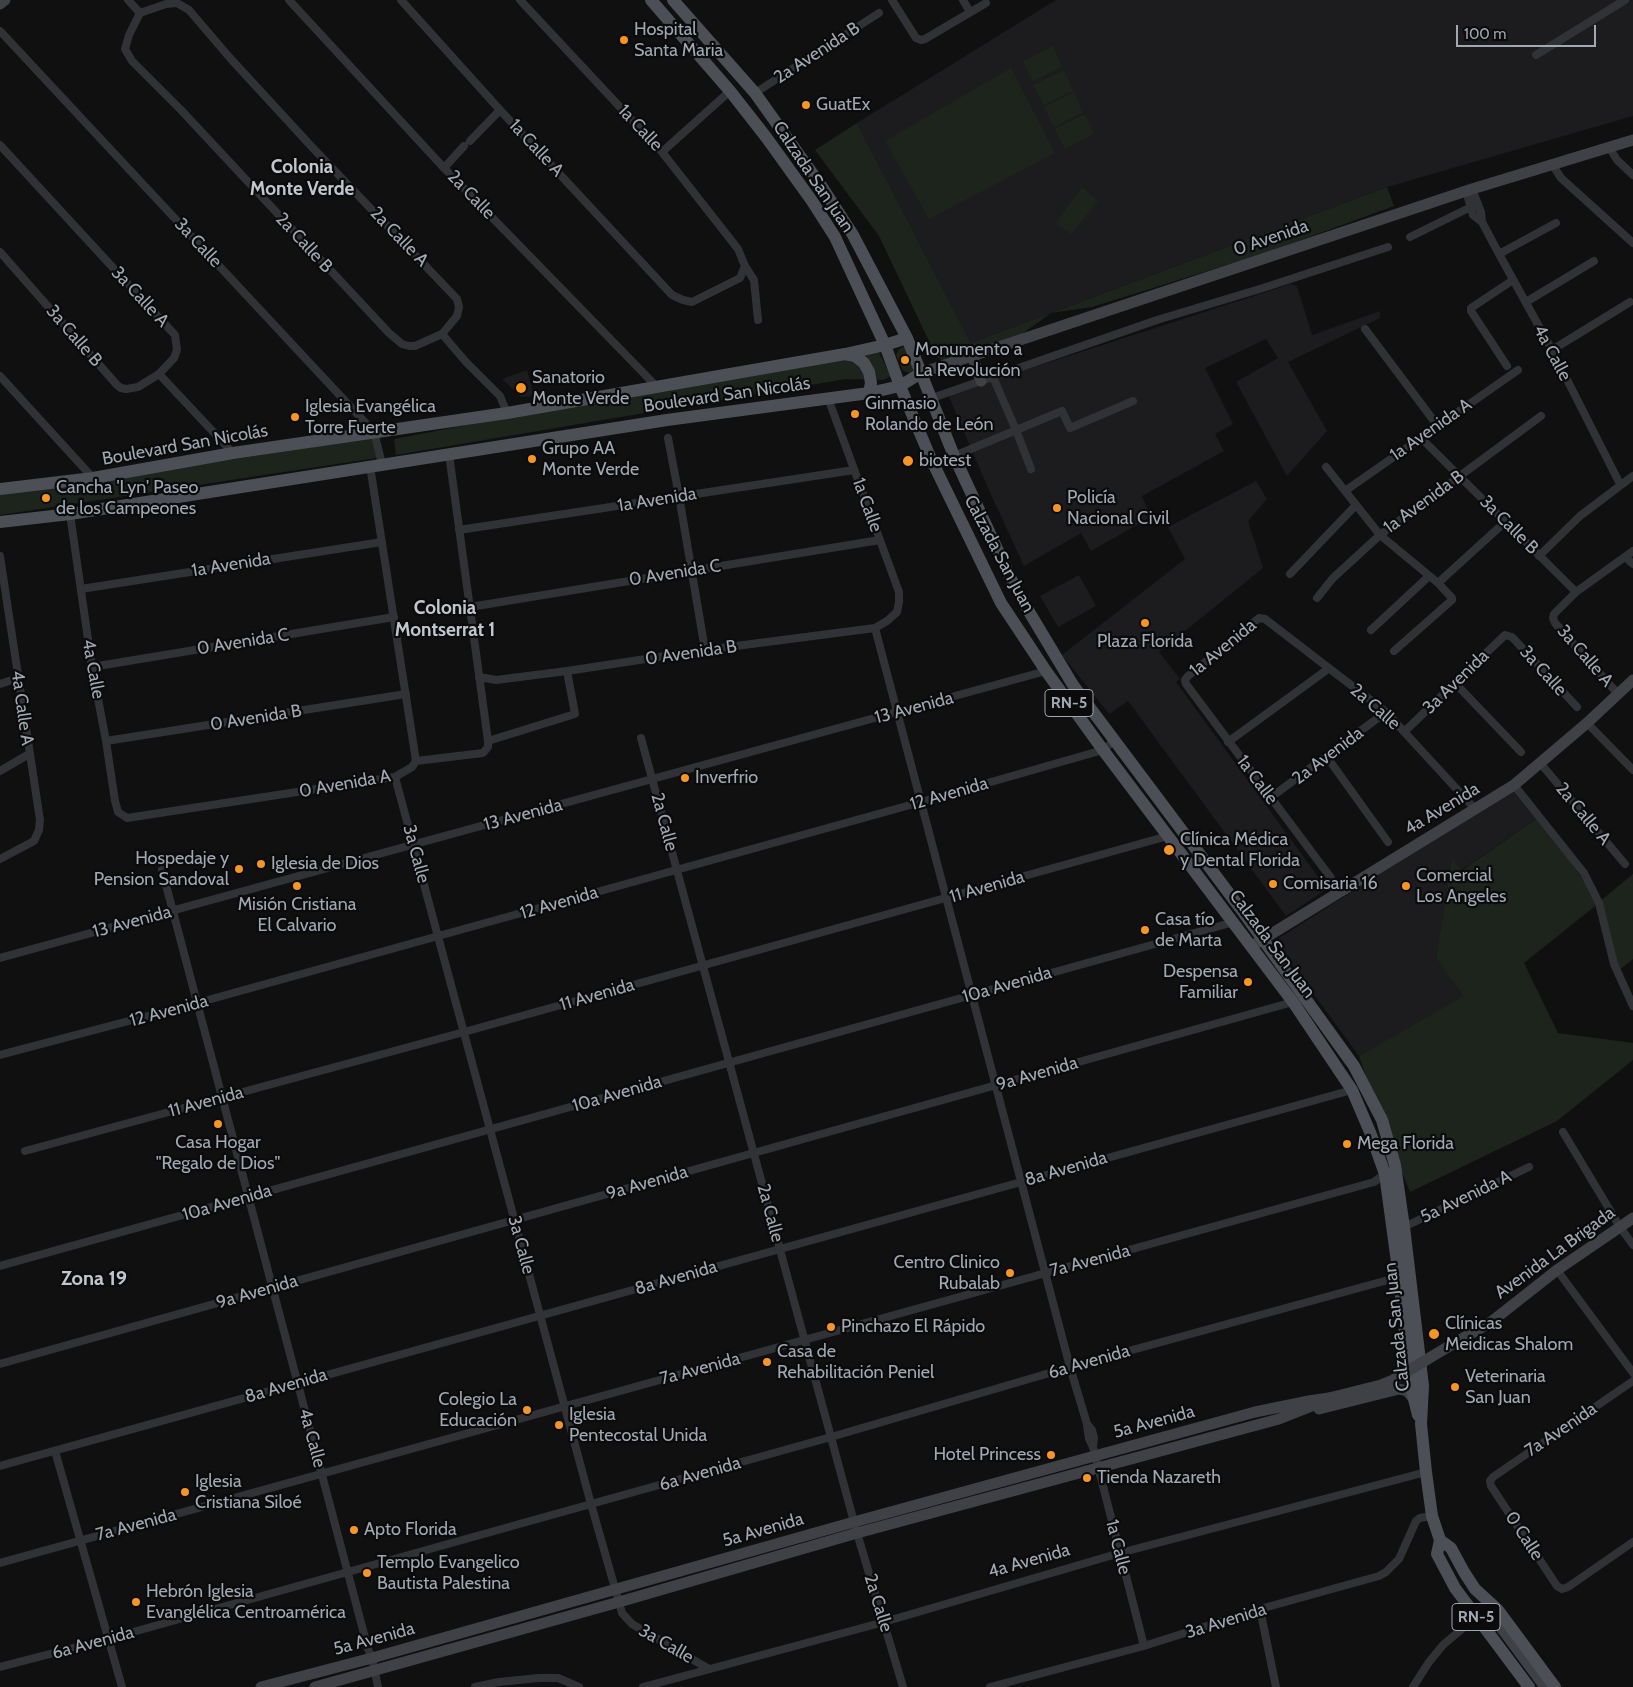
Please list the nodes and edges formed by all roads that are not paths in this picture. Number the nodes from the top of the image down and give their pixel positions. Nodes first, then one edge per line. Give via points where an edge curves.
1 (5, 0) edge
2 (128, 0) edge
3 (289, 0) edge
4 (400, 0) edge
5 (520, 0) edge
6 (651, 0) edge
7 (673, 0) edge
8 (892, 0) edge
9 (963, 0) edge
10 (1625, 0) edge
11 (986, 3) dead end
12 (0, 4) edge
13 (970, 12) junction
14 (879, 13) dead end
15 (140, 14) junction
16 (0, 31) edge
17 (1536, 55) dead end
18 (730, 92) junction
19 (755, 93) junction
20 (500, 110) junction
21 (1633, 140) edge
22 (0, 145) edge
23 (1609, 147) junction
24 (662, 152) junction
25 (1552, 164) junction
26 (444, 168) junction
27 (1633, 175) edge
28 (1469, 190) junction
29 (1474, 206) junction
30 (1556, 223) dead end
31 (1410, 237) dead end
32 (1633, 243) edge
33 (1388, 247) dead end
34 (0, 252) edge
35 (1499, 254) junction
36 (1594, 262) dead end
37 (745, 266) junction
38 (1514, 280) junction
39 (1526, 302) junction
40 (1630, 302) dead end
41 (758, 320) dead end
42 (1365, 329) dead end
43 (442, 334) junction
44 (907, 338) junction
45 (885, 345) junction
46 (1552, 350) junction
47 (845, 354) junction
48 (972, 356) junction
49 (1507, 366) dead end
50 (1518, 370) dead end
51 (921, 373) junction
52 (159, 374) junction
53 (0, 376) edge
54 (992, 377) junction
55 (981, 381) junction
56 (900, 386) junction
57 (657, 387) junction
58 (869, 393) junction
59 (828, 398) junction
60 (932, 398) junction
61 (1133, 401) dead end
62 (507, 413) junction
63 (1541, 416) dead end
64 (1437, 425) junction
65 (1016, 430) junction
66 (374, 432) junction
67 (668, 438) dead end
68 (1421, 438) junction
69 (234, 453) junction
70 (449, 454) junction
71 (954, 456) junction
72 (376, 465) junction
73 (1326, 467) dead end
74 (1031, 469) dead end
75 (854, 470) junction
76 (1460, 476) junction
77 (1633, 476) edge
78 (93, 478) junction
79 (1620, 484) junction
80 (0, 489) edge
81 (1344, 491) junction
82 (679, 496) junction
83 (1356, 505) junction
84 (70, 514) junction
85 (0, 522) edge
86 (1505, 522) junction
87 (459, 530) junction
88 (1380, 535) junction
89 (880, 540) junction
90 (382, 542) junction
91 (1633, 551) edge
92 (0, 556) edge
93 (1539, 556) junction
94 (1625, 557) junction
95 (1633, 564) edge
96 (692, 571) junction
97 (1290, 574) dead end
98 (1428, 577) junction
99 (1438, 583) junction
100 (80, 589) junction
101 (1576, 592) junction
102 (1317, 598) dead end
103 (3, 600) edge
104 (1001, 603) junction
105 (470, 606) junction
106 (897, 612) joint
107 (394, 617) junction
108 (1262, 618) joint
109 (875, 628) junction
110 (1371, 630) dead end
111 (1509, 635) joint
112 (1047, 642) junction
113 (705, 650) junction
114 (1394, 651) dead end
115 (92, 668) junction
116 (1328, 669) junction
117 (567, 671) junction
118 (1046, 671) junction
119 (479, 677) junction
120 (18, 678) junction
121 (1185, 680) joint
122 (1633, 680) edge
123 (1455, 683) junction
124 (0, 684) edge
125 (406, 694) junction
126 (1618, 694) junction
127 (1577, 707) dead end
128 (897, 712) junction
129 (1386, 712) junction
130 (1587, 723) junction
131 (1404, 732) junction
132 (641, 738) dead end
133 (106, 741) junction
134 (488, 741) junction
135 (1114, 741) junction
136 (1228, 742) junction
137 (1103, 750) junction
138 (1521, 752) dead end
139 (29, 754) junction
140 (1327, 757) junction
141 (416, 761) junction
142 (1541, 764) junction
143 (1633, 770) edge
144 (0, 771) edge
145 (395, 777) junction
146 (652, 779) junction
147 (1514, 785) junction
148 (1270, 798) junction
149 (920, 802) junction
150 (1475, 809) junction
151 (127, 818) joint
152 (1168, 836) junction
153 (1388, 842) dead end
154 (414, 845) junction
155 (0, 859) edge
156 (1625, 864) dead end
157 (162, 870) dead end
158 (677, 870) junction
159 (1332, 878) dead end
160 (946, 898) junction
161 (172, 911) junction
162 (1238, 917) junction
163 (438, 936) junction
164 (1257, 943) junction
165 (0, 958) edge
166 (703, 966) junction
167 (972, 995) junction
168 (1293, 1002) junction
169 (197, 1003) junction
170 (1633, 1006) edge
171 (464, 1032) junction
172 (0, 1055) edge
173 (730, 1063) junction
174 (996, 1085) junction
175 (1352, 1090) junction
176 (222, 1098) junction
177 (490, 1129) junction
178 (1563, 1132) dead end
179 (25, 1151) dead end
180 (754, 1153) junction
181 (1395, 1165) junction
182 (1529, 1166) dead end
183 (1385, 1174) junction
184 (1021, 1182) junction
185 (248, 1197) junction
186 (1633, 1218) edge
187 (514, 1220) junction
188 (1404, 1227) junction
189 (1620, 1227) junction
190 (1633, 1245) edge
191 (780, 1249) junction
192 (0, 1266) edge
193 (1557, 1270) junction
194 (1046, 1273) junction
195 (1398, 1278) junction
196 (272, 1287) junction
197 (540, 1316) junction
198 (805, 1340) junction
199 (1446, 1348) joint
200 (1408, 1362) junction
201 (0, 1364) edge
202 (1070, 1367) junction
203 (1633, 1374) edge
204 (1633, 1381) edge
205 (298, 1383) junction
206 (1413, 1398) junction
207 (1326, 1399) junction
208 (564, 1406) junction
209 (1276, 1407) junction
210 (1279, 1419) junction
211 (1421, 1424) junction
212 (831, 1437) junction
213 (55, 1450) junction
214 (1094, 1451) junction
215 (0, 1466) edge
216 (1099, 1469) junction
217 (1426, 1472) junction
218 (322, 1474) junction
219 (1490, 1481) joint
220 (591, 1504) junction
221 (1432, 1516) junction
222 (856, 1528) junction
223 (1440, 1540) junction
224 (80, 1541) junction
225 (1633, 1542) edge
226 (1120, 1553) junction
227 (0, 1563) edge
228 (348, 1572) junction
229 (615, 1590) junction
230 (1486, 1600) junction
231 (619, 1602) junction
232 (1260, 1609) junction
233 (1476, 1617) junction
234 (884, 1622) junction
235 (108, 1639) junction
236 (1144, 1646) junction
237 (372, 1658) junction
238 (0, 1667) edge
239 (709, 1668) junction
240 (374, 1671) junction
241 (1544, 1685) edge
242 (122, 1687) edge
243 (260, 1687) edge
244 (315, 1687) edge
245 (378, 1687) edge
246 (475, 1687) edge
247 (579, 1687) edge
248 (643, 1687) edge
249 (903, 1687) edge
250 (990, 1687) edge
251 (1276, 1687) edge
252 (1413, 1687) edge
253 (1529, 1687) edge
254 (1555, 1687) edge

1 - 12 main road
2 - 15 street
3 - 26 street, 2a Calle
4 - 20 street, 1a Calle A
5 - 24 street, 1a Calle
6 - 18 main road, Calzada San Juan / RN-5
7 - 19 main road, Calzada San Juan / RN-5
8 - 13 street via 916,38 921,40
9 - 13 street
10 - 17 street
11 - 13 street
14 - 19 street, 2a Avenida B
15 - 43 street, 2a Calle B via 125,49 132,61 389,333 409,346
15 - 43 street, 2a Calle A via 177,3 189,10 230,58 457,299 457,316
16 - 66 street, 3a Calle
18 - 24 street
18 - 45 main road, Calzada San Juan / RN-5 via 835,237
19 - 44 main road, Calzada San Juan / RN-5 via 853,235
20 - 26 street
20 - 37 street, 1a Calle A via 672,295 692,302 740,278
21 - 23 main road, 0 Avenida
22 - 52 street, 3a Calle A via 175,335 176,355
23 - 25 main road, 0 Avenida
23 - 27 street
24 - 37 street, 1a Calle via 738,249
25 - 28 main road, 0 Avenida
25 - 32 street via 1561,178
26 - 57 street, 2a Calle
28 - 29 street, 4a Calle
28 - 48 main road, 0 Avenida
29 - 31 street
29 - 35 street, 4a Calle via 1481,212 1482,222
30 - 35 street
33 - 54 street via 1157,320
34 - 52 street, 3a Calle B via 117,385 126,389 138,387
35 - 38 street, 4a Calle
36 - 39 street
37 - 41 street, 1a Calle via 754,280
38 - 39 street, 4a Calle
38 - 49 street via 1471,308
39 - 46 street, 4a Calle
40 - 46 street
42 - 64 street
43 - 62 street via 500,396
44 - 45 main road, Boulevard San Nicolás
44 - 51 main road, Calzada San Juan / RN-5
45 - 47 main road, Boulevard San Nicolás
45 - 56 main road, Calzada San Juan / RN-5
46 - 79 street, 4a Calle
47 - 57 main road, Boulevard San Nicolás
47 - 58 main road via 856,356 867,367 871,383
48 - 51 main road, 0 Avenida
48 - 55 main road
50 - 64 street, 1a Avenida A
51 - 56 main road, Boulevard San Nicolás
51 - 60 main road, Calzada San Juan / RN-5
52 - 69 street
53 - 78 street
54 - 55 street
54 - 65 street
55 - 60 street
56 - 58 main road, Boulevard San Nicolás
56 - 104 main road, Calzada San Juan / RN-5 via 931,459
57 - 62 main road, Boulevard San Nicolás
58 - 59 main road, Boulevard San Nicolás
59 - 70 main road, Boulevard San Nicolás
59 - 75 street, 1a Calle
60 - 71 main road, Calzada San Juan / RN-5
61 - 65 street via 1070,428 1062,411
62 - 66 main road, Boulevard San Nicolás
63 - 76 street, 1a Avenida B
64 - 68 street, 1a Avenida A
65 - 71 street
65 - 74 street
66 - 69 main road, Boulevard San Nicolás
66 - 72 street, 3a Calle
67 - 82 street
68 - 76 street, 3a Calle B
68 - 81 street, 1a Avenida A
69 - 78 main road, Boulevard San Nicolás
70 - 72 main road, Boulevard San Nicolás
70 - 87 street
71 - 112 main road, Calzada San Juan / RN-5 via 1011,579
72 - 84 main road, Boulevard San Nicolás
72 - 90 street, 3a Calle
73 - 81 street
75 - 82 street, 1a Avenida
75 - 89 street, 1a Calle
76 - 86 street, 3a Calle B
76 - 88 street, 1a Avenida B
77 - 79 street
78 - 80 main road, Boulevard San Nicolás
79 - 93 street via 1580,516
81 - 83 street
82 - 87 street, 1a Avenida
82 - 96 street
83 - 88 street
83 - 97 street
84 - 85 main road, Boulevard San Nicolás
84 - 100 street, 4a Calle
86 - 93 street, 3a Calle B
86 - 99 street
87 - 105 street
88 - 98 street
88 - 102 street, 1a Avenida B via 1333,578
89 - 96 street, 0 Avenida C
89 - 106 street, 1a Calle via 899,592
90 - 100 street, 1a Avenida
90 - 107 street, 3a Calle
91 - 94 street
92 - 103 street, 4a Calle A
93 - 101 street, 3a Calle B
94 - 95 street
94 - 101 street
96 - 105 street, 0 Avenida C
96 - 113 street
98 - 99 street
98 - 110 street
99 - 114 street via 1452,600
100 - 115 street, 4a Calle
101 - 126 street, 3a Calle A via 1554,614 1555,623
103 - 120 street, 4a Calle A
104 - 112 main road via 1014,611 1036,640
104 - 118 main road, Calzada San Juan / RN-5
105 - 119 street
106 - 109 street, 0 Avenida B
107 - 115 street, 0 Avenida C
107 - 125 street, 3a Calle
108 - 116 street, 2a Calle
108 - 121 street, 1a Avenida
109 - 113 street, 0 Avenida B
109 - 128 street, 1a Calle
111 - 123 street, 3a Avenida via 1505,635
111 - 127 street, 3a Calle
112 - 135 main road, Calzada San Juan / RN-5 via 1073,685
113 - 117 street, 0 Avenida B
115 - 133 street, 4a Calle
116 - 129 street, 2a Calle
116 - 136 street
117 - 119 street, 0 Avenida B via 496,680
117 - 134 street via 575,714
118 - 128 street, 13 Avenida
118 - 137 main road, Calzada San Juan / RN-5
119 - 134 street
120 - 124 street
120 - 139 street, 4a Calle A
121 - 136 street, 1a Calle
122 - 126 main road, 4a Avenida
123 - 131 street, 3a Avenida
123 - 138 street
125 - 133 street, 0 Avenida B
125 - 141 street, 3a Calle
126 - 130 main road, 4a Avenida
128 - 146 street, 13 Avenida
128 - 149 street, 1a Calle
129 - 131 street, 2a Calle
129 - 140 street, 2a Avenida
130 - 142 main road, 4a Avenida
130 - 143 street
131 - 150 street, 2a Calle
132 - 146 street, 2a Calle
133 - 151 street, 4a Calle via 115,802 118,812
134 - 141 street via 483,753
135 - 137 street, 12 Avenida
135 - 162 main road, Calzada San Juan / RN-5
136 - 148 street, 1a Calle
137 - 149 street, 12 Avenida
137 - 152 main road, Calzada San Juan / RN-5
139 - 144 street
139 - 155 street, 4a Calle A via 39,830 34,841
140 - 148 street, 2a Avenida
140 - 153 street
141 - 145 street, 0 Avenida A
142 - 147 main road, 4a Avenida
142 - 156 street, 2a Calle A
145 - 151 street, 0 Avenida A
145 - 154 street, 3a Calle
146 - 154 street, 13 Avenida
146 - 158 street, 2a Calle
147 - 150 main road, 4a Avenida
147 - 170 street via 1584,873 1599,902 1614,964
148 - 159 street, 1a Calle
149 - 158 street, 12 Avenida
149 - 160 street, 1a Calle
150 - 164 main road, 4a Avenida
152 - 160 street, 11 Avenida
152 - 162 main road, Calzada San Juan / RN-5 via 1218,901
154 - 161 street, 13 Avenida
154 - 163 street, 3a Calle
157 - 161 street, 4a Calle
158 - 163 street, 12 Avenida
158 - 166 street, 2a Calle
160 - 166 street, 11 Avenida
160 - 167 street, 1a Calle
161 - 165 street, 13 Avenida
161 - 169 street, 4a Calle
162 - 164 main road, Calzada San Juan / RN-5
162 - 167 street, 10a Avenida
163 - 169 street, 12 Avenida
163 - 171 street, 3a Calle
164 - 168 main road, Calzada San Juan / RN-5
164 - 181 main road, Calzada San Juan / RN-5 via 1354,1066 1382,1120
166 - 171 street, 11 Avenida
166 - 173 street, 2a Calle
167 - 173 street, 10a Avenida
167 - 174 street, 1a Calle
168 - 174 street, 9a Avenida
168 - 175 main road, Calzada San Juan / RN-5
169 - 172 street, 12 Avenida
169 - 176 street, 4a Calle
171 - 176 street, 11 Avenida
171 - 177 street, 3a Calle
173 - 177 street, 10a Avenida
173 - 180 street, 2a Calle
174 - 180 street, 9a Avenida
174 - 184 street, 1a Calle
175 - 183 main road, Calzada San Juan / RN-5
175 - 184 street, 8a Avenida
176 - 179 street, 11 Avenida
176 - 185 street, 4a Calle
177 - 185 street, 10a Avenida
177 - 187 street, 3a Calle
178 - 189 street
180 - 187 street, 9a Avenida
180 - 191 street, 2a Calle
181 - 183 street, 7a Avenida
181 - 188 main road, Calzada San Juan / RN-5
182 - 188 street, 5a Avenida A
183 - 194 street, 7a Avenida via 1374,1182
183 - 195 main road, Calzada San Juan / RN-5
184 - 191 street, 8a Avenida
184 - 194 street, 1a Calle
185 - 192 street, 10a Avenida
185 - 196 street, 4a Calle
186 - 189 main road, Avenida La Brigada
187 - 196 street, 9a Avenida
187 - 197 street, 3a Calle
188 - 211 main road, Calzada San Juan / RN-5 via 1423,1386
189 - 190 street
189 - 193 main road, Avenida La Brigada
191 - 197 street, 8a Avenida
191 - 198 street, 2a Calle
193 - 199 main road, Avenida La Brigada via 1491,1322
193 - 203 street
194 - 198 street, 7a Avenida
194 - 202 street, 1a Calle
195 - 200 main road, Calzada San Juan / RN-5
195 - 202 street, 6a Avenida
196 - 201 street, 9a Avenida
196 - 205 street, 4a Calle
197 - 205 street, 8a Avenida
197 - 208 street, 3a Calle
198 - 208 street, 7a Avenida
198 - 212 street, 2a Calle
199 - 207 main road, 5a Avenida, bridge via 1402,1376 1381,1385
200 - 206 main road, Calzada San Juan / RN-5
200 - 209 main road, 5a Avenida via 1398,1373 1373,1384
202 - 212 street, 6a Avenida
202 - 214 street, 1a Calle via 1087,1424 1092,1430
204 - 219 street, 7a Avenida
205 - 213 street, 8a Avenida
205 - 218 street, 4a Calle
206 - 210 main road, 5a Avenida via 1407,1391 1399,1389
206 - 211 main road, Calzada San Juan / RN-5
207 - 209 main road, 5a Avenida
207 - 210 main road, 5a Avenida
208 - 218 street, 7a Avenida
208 - 220 street, 3a Calle
209 - 214 main road, 5a Avenida
210 - 216 main road, 5a Avenida
211 - 217 main road, Calzada San Juan / RN-5
212 - 220 street, 6a Avenida
212 - 222 street, 2a Calle
213 - 215 street, 8a Avenida
213 - 224 street
214 - 216 street, 1a Calle
214 - 222 main road, 5a Avenida
216 - 222 main road, 5a Avenida
216 - 226 street, 1a Calle
217 - 221 main road, Calzada San Juan / RN-5
217 - 226 street, 4a Avenida
218 - 224 street, 7a Avenida
218 - 228 street, 4a Calle
219 - 225 street, 0 Calle via 1562,1589
220 - 228 street, 6a Avenida
220 - 229 street, 3a Calle
221 - 223 main road, Calzada San Juan / RN-5
221 - 232 street, 3a Avenida via 1416,1521 1399,1559 1379,1576
222 - 229 main road, 5a Avenida
222 - 231 main road, 5a Avenida
222 - 234 street, 2a Calle
223 - 230 main road, Calzada San Juan / RN-5 via 1452,1548 1464,1572
223 - 233 main road, Calzada San Juan / RN-5 via 1438,1554 1444,1569
224 - 227 street, 7a Avenida
224 - 235 street
226 - 234 street, 4a Avenida
226 - 236 street, 1a Calle
228 - 235 street, 6a Avenida
228 - 237 street, 4a Calle
229 - 231 street, 3a Calle
229 - 237 main road, 5a Avenida
230 - 241 main road via 1491,1614
230 - 254 main road, Calzada San Juan / RN-5 via 1498,1610
231 - 239 street, 3a Calle via 622,1613 632,1624
231 - 240 main road, 5a Avenida
232 - 236 street, 3a Avenida
232 - 251 street
233 - 252 street via 1440,1649
233 - 253 main road, Calzada San Juan / RN-5
234 - 239 street, 4a Avenida
234 - 249 street, 2a Calle
235 - 238 street, 6a Avenida
235 - 242 street
236 - 250 street, 3a Avenida
237 - 240 street, 4a Calle
237 - 243 main road, 5a Avenida
239 - 248 street, 4a Avenida
240 - 244 main road, 5a Avenida
240 - 245 street, 4a Calle
246 - 247 street via 558,1678

